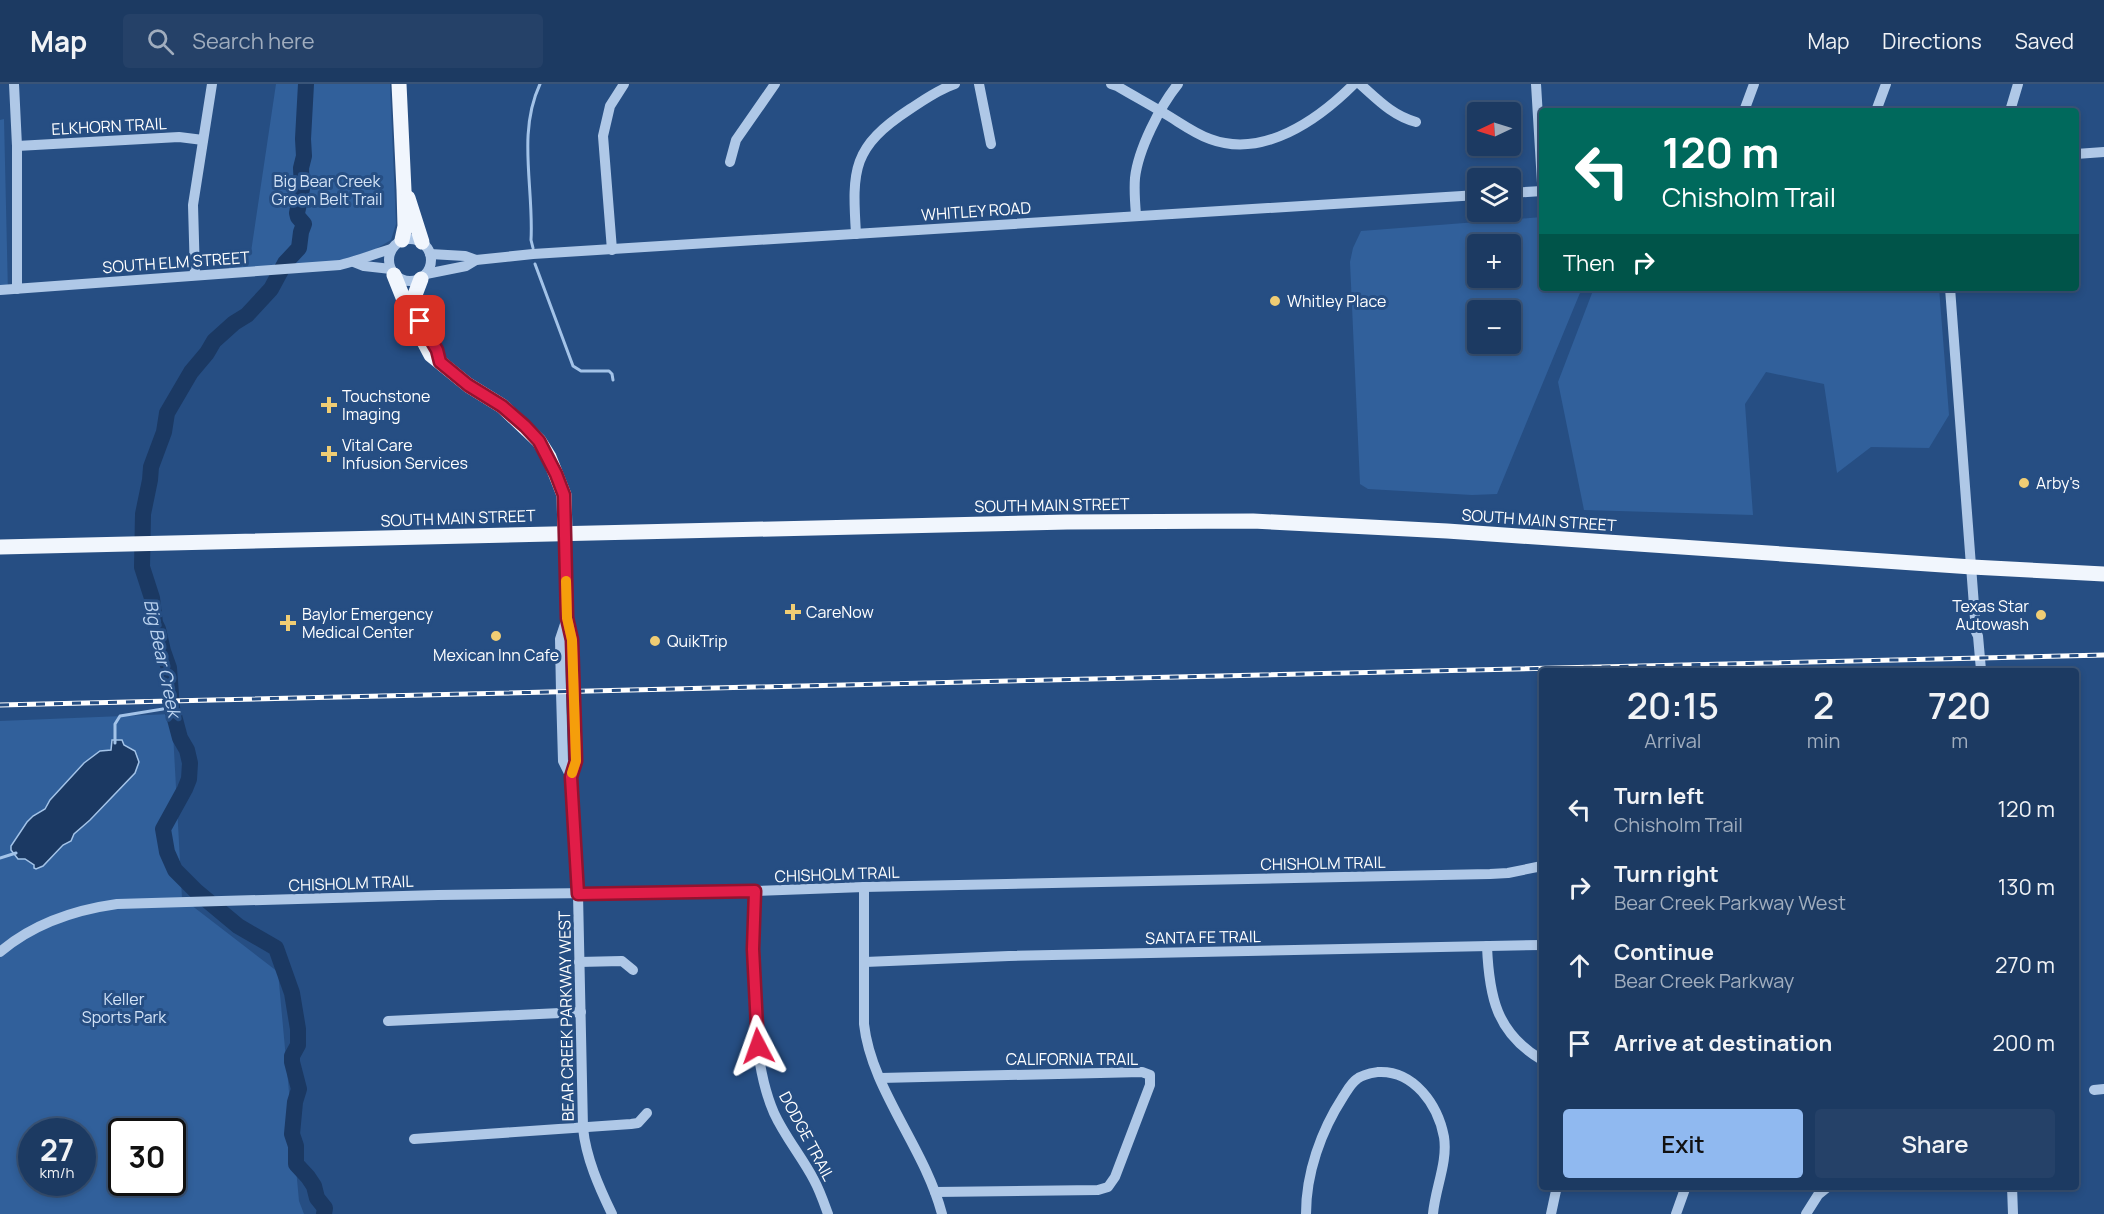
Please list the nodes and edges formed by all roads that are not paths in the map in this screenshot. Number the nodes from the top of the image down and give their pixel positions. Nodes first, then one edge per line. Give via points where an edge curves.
1 (14, 84) edge
2 (212, 84) edge
3 (399, 84) edge
4 (624, 84) edge
5 (775, 84) edge
6 (955, 84) edge
7 (979, 84) edge
8 (1111, 84) edge
9 (1178, 84) edge
10 (1354, 84) edge
11 (1360, 84) edge
12 (1536, 84) edge
13 (1754, 84) edge
14 (1886, 84) edge
15 (2019, 84) edge
16 (1745, 108) edge
17 (1877, 108) edge
18 (2011, 108) edge
19 (1162, 112) junction
20 (1416, 122) dead end
21 (1539, 134) edge
22 (203, 140) junction
23 (991, 144) dead end
24 (17, 146) junction
25 (2104, 152) edge
26 (2079, 154) edge
27 (730, 162) dead end
28 (404, 190) junction
29 (1539, 191) edge
30 (1521, 192) edge
31 (1467, 196) edge
32 (1136, 216) junction
33 (856, 234) junction
34 (397, 245) junction
35 (426, 248) junction
36 (612, 250) junction
37 (476, 260) junction
38 (354, 262) junction
39 (392, 272) junction
40 (195, 275) junction
41 (423, 277) junction
42 (17, 289) junction
43 (0, 290) edge
44 (1950, 291) edge
45 (440, 362) junction
46 (565, 533) junction
47 (0, 547) edge
48 (1971, 567) junction
49 (2104, 574) edge
50 (1976, 632) junction
51 (1975, 668) edge
52 (1981, 668) edge
53 (1539, 867) edge
54 (864, 887) junction
55 (755, 891) junction
56 (578, 894) junction
57 (1539, 945) edge
58 (1488, 946) junction
59 (0, 952) edge
60 (579, 962) junction
61 (865, 962) junction
62 (633, 970) dead end
63 (581, 1012) junction
64 (388, 1021) dead end
65 (1539, 1057) edge
66 (880, 1078) junction
67 (647, 1113) dead end
68 (584, 1128) junction
69 (414, 1139) dead end
70 (1556, 1190) edge
71 (1685, 1190) edge
72 (2012, 1190) edge
73 (1815, 1191) edge
74 (935, 1192) junction
75 (612, 1214) edge
76 (828, 1214) edge
77 (942, 1214) edge
78 (1306, 1214) edge
79 (1433, 1214) edge
80 (1551, 1214) edge
81 (1676, 1214) edge
82 (1806, 1214) edge
83 (2013, 1214) edge

1 - 24 street
2 - 22 street
3 - 28 main road
4 - 36 street via 610,106 603,136
5 - 27 street via 736,140
6 - 33 street via 892,121 867,147 854,177
7 - 23 street
8 - 19 street
9 - 19 street
10 - 19 street via 1321,113 1262,142 1236,145 1211,140
11 - 20 street via 1394,114
12 - 21 street
13 - 16 street
14 - 17 street
15 - 18 street
19 - 32 street via 1141,152 1135,177
22 - 24 street, ELKHORN TRAIL via 179,137
22 - 40 street via 192,218
24 - 42 street
25 - 26 street
28 - 34 main road via 405,226
28 - 35 main road
29 - 30 street
31 - 32 street, WHITLEY ROAD
32 - 33 street, WHITLEY ROAD
33 - 36 street, WHITLEY ROAD
34 - 35 street via 416,239
34 - 38 street, SOUTH ELM STREET
34 - 39 street via 389,256
35 - 37 street, WHITLEY ROAD
35 - 41 street via 431,261
36 - 37 street, WHITLEY ROAD
37 - 41 street, WHITLEY ROAD
38 - 39 street, SOUTH ELM STREET
38 - 40 street, SOUTH ELM STREET
39 - 41 street via 407,281
39 - 45 main road via 422,341 430,355
40 - 42 street, SOUTH ELM STREET
41 - 45 main road via 413,300
42 - 43 street, SOUTH ELM STREET
44 - 48 street
45 - 46 main road via 502,406 539,441 564,495
46 - 47 main road, SOUTH MAIN STREET
46 - 48 main road, SOUTH MAIN STREET via 1252,521
46 - 56 street, BEAR CREEK PARKWAY WEST via 567,618 572,640 576,761 571,777
48 - 49 main road, SOUTH MAIN STREET
48 - 50 street
50 - 51 street
50 - 52 street
53 - 54 street, CHISHOLM TRAIL via 1490,874
54 - 55 street, CHISHOLM TRAIL
54 - 61 street
55 - 56 street, CHISHOLM TRAIL
55 - 76 street, DODGE TRAIL via 753,949 760,1064 774,1113 814,1180
56 - 59 street, CHISHOLM TRAIL via 117,904 72,912 45,922
56 - 60 street, BEAR CREEK PARKWAY WEST
57 - 58 street, SANTA FE TRAIL
58 - 61 street, SANTA FE TRAIL
58 - 65 street via 1489,983 1503,1022
60 - 62 street via 622,961
60 - 63 street, BEAR CREEK PARKWAY WEST
61 - 66 street via 866,1041
63 - 64 street
63 - 68 street, BEAR CREEK PARKWAY WEST
66 - 74 street
66 - 74 street, CALIFORNIA TRAIL via 1073,1072 1150,1075 1150,1086 1108,1187
67 - 68 street via 638,1124
68 - 69 street
68 - 75 street, BEAR CREEK PARKWAY WEST via 599,1188
70 - 80 street
71 - 81 street
72 - 83 street
73 - 82 street
74 - 77 street
78 - 79 street via 1310,1175 1335,1109 1356,1079 1391,1072 1402,1075 1428,1098 1444,1138

